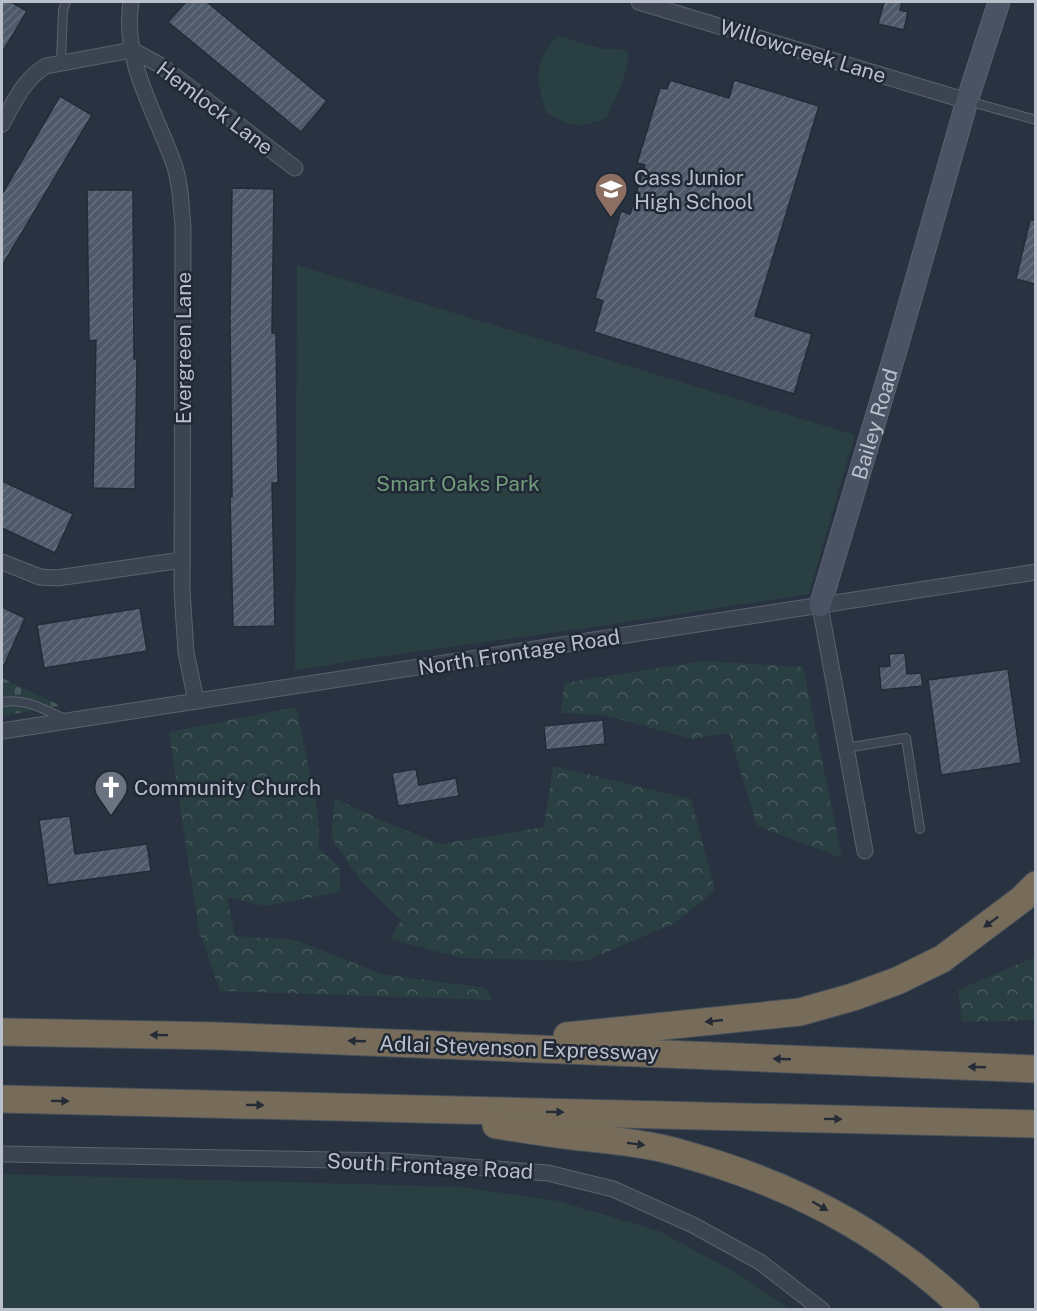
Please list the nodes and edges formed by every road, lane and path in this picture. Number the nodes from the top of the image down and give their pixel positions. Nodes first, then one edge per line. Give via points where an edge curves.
1 (66, 2) edge
2 (131, 2) edge
3 (639, 2) edge
4 (999, 2) edge
5 (132, 50) junction
6 (60, 62) junction
7 (967, 101) junction
8 (1035, 120) edge
9 (2, 124) edge
10 (295, 168) dead end
11 (182, 560) junction
12 (2, 562) edge
13 (1035, 572) edge
14 (820, 606) junction
15 (196, 701) junction
16 (2, 702) edge
17 (68, 720) junction
18 (2, 731) edge
19 (846, 748) junction
20 (920, 829) dead end
21 (865, 851) dead end
22 (1035, 885) edge
23 (2, 1032) edge
24 (482, 1046) junction
25 (1035, 1069) edge
26 (2, 1099) edge
27 (391, 1108) junction
28 (1035, 1124) edge
29 (2, 1154) edge
30 (822, 1310) edge
31 (966, 1310) edge

1 - 6 lane
2 - 5 street, Evergreen Lane
3 - 7 street, Willowcreek Lane
4 - 7 street, Bailey Road
5 - 6 street
5 - 10 street, Hemlock Lane via 160,65
5 - 11 street, Evergreen Lane via 143,90 174,166 181,202
6 - 9 street via 31,77
7 - 8 lane
7 - 14 street, Bailey Road
11 - 12 street via 57,578 40,577
11 - 15 street, Evergreen Lane via 186,652
13 - 14 street, North Frontage Road
14 - 15 street, North Frontage Road
14 - 19 street, Bailey Road
15 - 17 street, North Frontage Road
16 - 17 lane via 16,699
17 - 18 street, North Frontage Road
19 - 20 lane via 906,738
19 - 21 street, Bailey Road
22 -> 24 highway via 942,959 897,981 832,1003 800,1012
24 -> 23 highway, Adlai Stevenson Expressway
25 -> 24 highway, Adlai Stevenson Expressway
26 -> 27 highway
27 -> 28 highway
27 -> 31 highway via 650,1146 764,1179 877,1238
29 - 30 street, South Frontage Road via 392,1161 548,1173 613,1189 693,1225 760,1262

